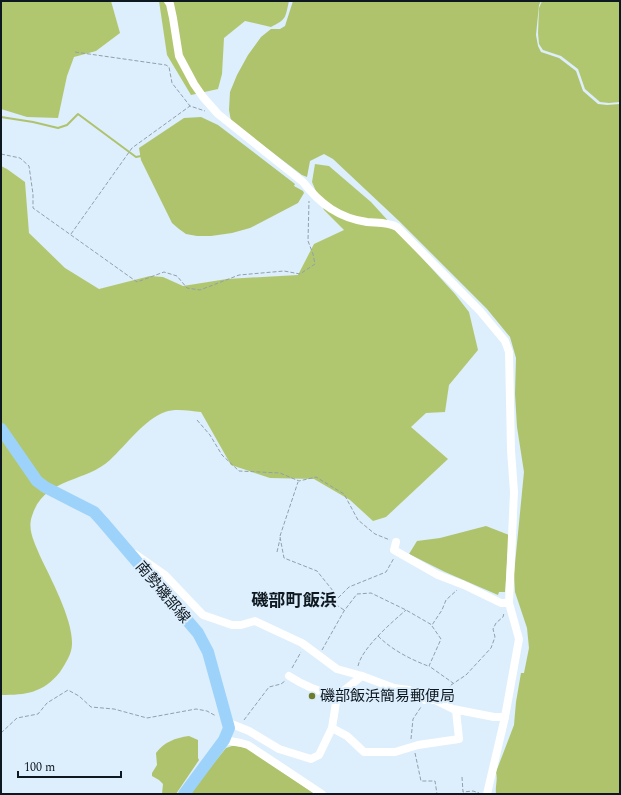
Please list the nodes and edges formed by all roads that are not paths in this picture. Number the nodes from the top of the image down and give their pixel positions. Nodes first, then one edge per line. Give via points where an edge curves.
1 (168, 1) edge
2 (1, 429) edge
3 (124, 546) junction
4 (395, 546) road end
5 (505, 603) junction
6 (289, 676) road end
7 (359, 676) junction
8 (337, 696) junction
9 (456, 710) junction
10 (505, 717) junction
11 (234, 725) junction
12 (332, 728) junction
13 (224, 740) junction
14 (184, 794) edge
15 (322, 794) edge
16 (487, 794) edge

1 - 5 street via 179,56 194,84 215,111 303,182 334,212 343,217 390,223 397,227 480,311 505,341 510,352 514,492 509,579
2 - 3 main road, 南勢磯部線 via 37,480 45,487 94,512
3 - 7 street via 165,575 203,615 232,625 255,621 305,645 336,669
3 - 11 main road, 南勢磯部線 via 198,633 208,652
4 - 5 street via 438,575
5 - 10 street via 518,639
6 - 8 street via 314,690
7 - 8 street
7 - 9 street via 394,688 409,690 425,700 435,700
8 - 12 street
9 - 10 street
9 - 12 street via 459,738 395,752 364,752 347,736
10 - 16 street
11 - 12 street via 279,749 311,759 319,755
11 - 13 main road via 229,728
13 - 14 main road
13 - 15 street via 248,745

